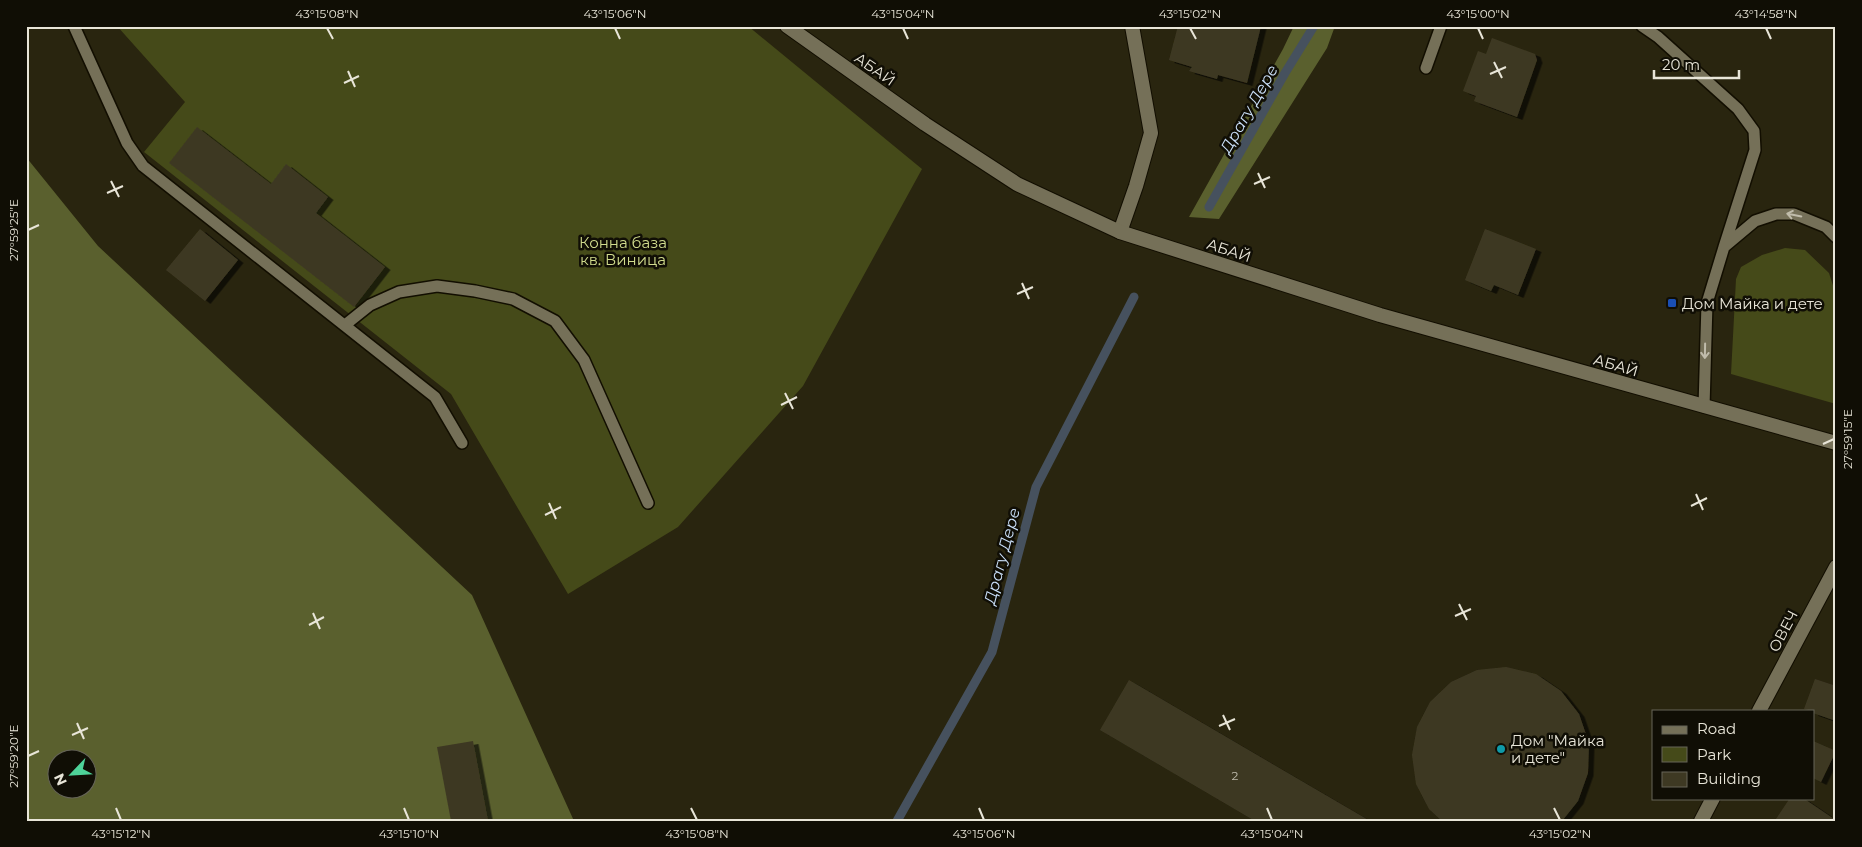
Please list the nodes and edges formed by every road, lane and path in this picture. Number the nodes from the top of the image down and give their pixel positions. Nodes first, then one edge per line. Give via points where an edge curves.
1 (74, 26) edge
2 (787, 26) edge
3 (1132, 26) edge
4 (1441, 26) edge
5 (1642, 26) edge
6 (1426, 68) dead end
7 (1120, 232) junction
8 (1836, 237) edge
9 (1724, 247) junction
10 (345, 325) junction
11 (1704, 407) junction
12 (462, 443) dead end
13 (1836, 443) edge
14 (648, 503) dead end
15 (1836, 566) edge
16 (1760, 710) edge
17 (1711, 800) edge
18 (1701, 821) edge

1 - 10 lane via 127,143 143,166
2 - 7 street, АБАЙ via 925,124 1018,184
3 - 7 street via 1151,133
4 - 6 lane
5 - 9 lane via 1738,109 1754,131 1755,150
7 - 11 street, АБАЙ via 1380,315
8 -> 9 lane via 1826,227 1794,214 1776,214 1755,221
9 -> 11 lane via 1707,303
10 - 12 lane via 435,397
10 - 14 lane via 370,306 399,292 437,286 513,299 555,321 584,360
11 - 13 street, АБАЙ
15 - 16 street, ОВЕЧ
17 - 18 street

